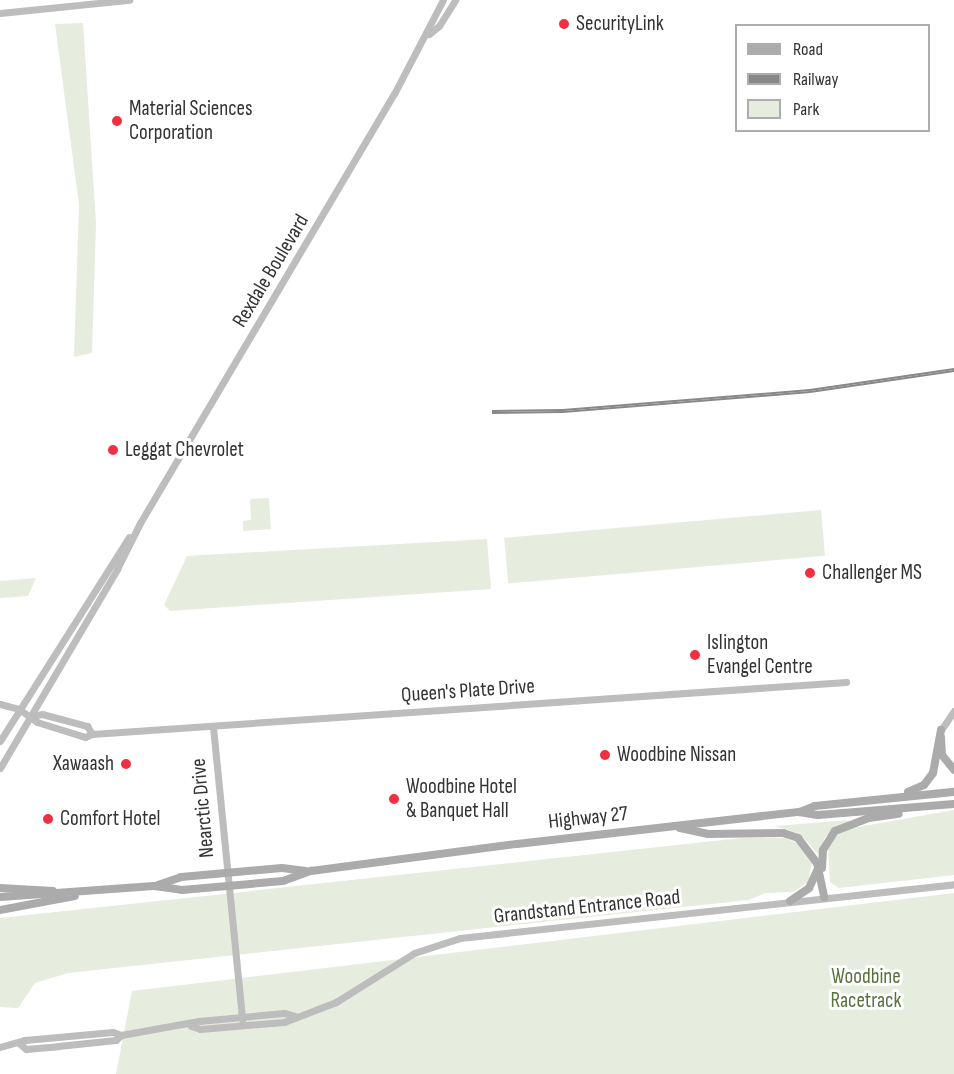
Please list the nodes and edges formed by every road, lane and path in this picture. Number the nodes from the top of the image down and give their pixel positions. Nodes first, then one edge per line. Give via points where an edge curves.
1 (129, 0) edge
2 (455, 0) edge
3 (441, 2) edge
4 (0, 13) edge
5 (429, 34) junction
6 (140, 523) junction
7 (846, 682) dead end
8 (0, 704) edge
9 (19, 709) junction
10 (954, 711) edge
11 (32, 716) junction
12 (213, 728) junction
13 (940, 730) junction
14 (92, 734) junction
15 (0, 741) edge
16 (0, 768) edge
17 (954, 770) edge
18 (954, 792) edge
19 (873, 800) junction
20 (954, 804) edge
21 (923, 808) junction
22 (798, 812) junction
23 (672, 826) junction
24 (817, 863) junction
25 (311, 871) junction
26 (226, 873) junction
27 (819, 875) junction
28 (954, 884) edge
29 (227, 885) junction
30 (154, 886) junction
31 (0, 888) edge
32 (63, 892) junction
33 (86, 893) junction
34 (0, 897) edge
35 (824, 897) junction
36 (790, 901) junction
37 (0, 910) edge
38 (242, 1021) junction
39 (0, 1047) edge

1 - 4 street
2 - 5 street, Rexdale Boulevard via 440,26
3 - 5 street, Rexdale Boulevard
5 - 6 street, Rexdale Boulevard
6 - 9 street, Rexdale Boulevard via 109,564
6 - 11 street, Rexdale Boulevard
7 - 12 street, Queen's Plate Drive
8 - 9 street, Queen's Plate Drive
9 - 11 street, Queen's Plate Drive
9 - 15 street, Rexdale Boulevard
10 - 13 street
11 - 14 street, Queen's Plate Drive via 37,722 70,734
11 - 14 street, Queen's Plate Drive via 42,714 87,726
11 - 16 street, Rexdale Boulevard
12 - 14 street, Queen's Plate Drive
12 - 26 street, Nearctic Drive
13 - 17 main road via 942,755
13 - 19 main road via 933,773 924,785
18 - 19 main road, Highway 27
19 - 22 main road, Highway 27 via 815,806
20 - 21 main road, Highway 27
21 - 22 main road, Highway 27 via 818,815
21 - 27 main road via 869,818 835,831 823,850
22 - 23 main road, Highway 27
23 - 24 main road via 708,834 783,833 804,842
23 - 25 main road, Highway 27
24 - 27 main road
24 - 36 main road via 813,884
25 - 26 main road, Highway 27 via 282,868
25 - 29 main road, Highway 27 via 283,881
26 - 29 street, Nearctic Drive
26 - 30 main road, Highway 27 via 181,877
27 - 35 main road
28 - 35 street, Grandstand Entrance Road
29 - 30 main road, Highway 27 via 182,890
29 - 38 street, Nearctic Drive
30 - 33 main road, Highway 27
31 - 32 main road
32 - 33 main road, Highway 27
32 - 34 main road, Highway 27
33 - 37 main road, Highway 27
35 - 36 street, Grandstand Entrance Road
36 - 38 street, Grandstand Entrance Road via 460,938 414,953 336,1002 284,1022
38 - 39 street, Grandstand Entrance Road via 200,1029 191,1026 121,1035 116,1040 26,1049 20,1044

